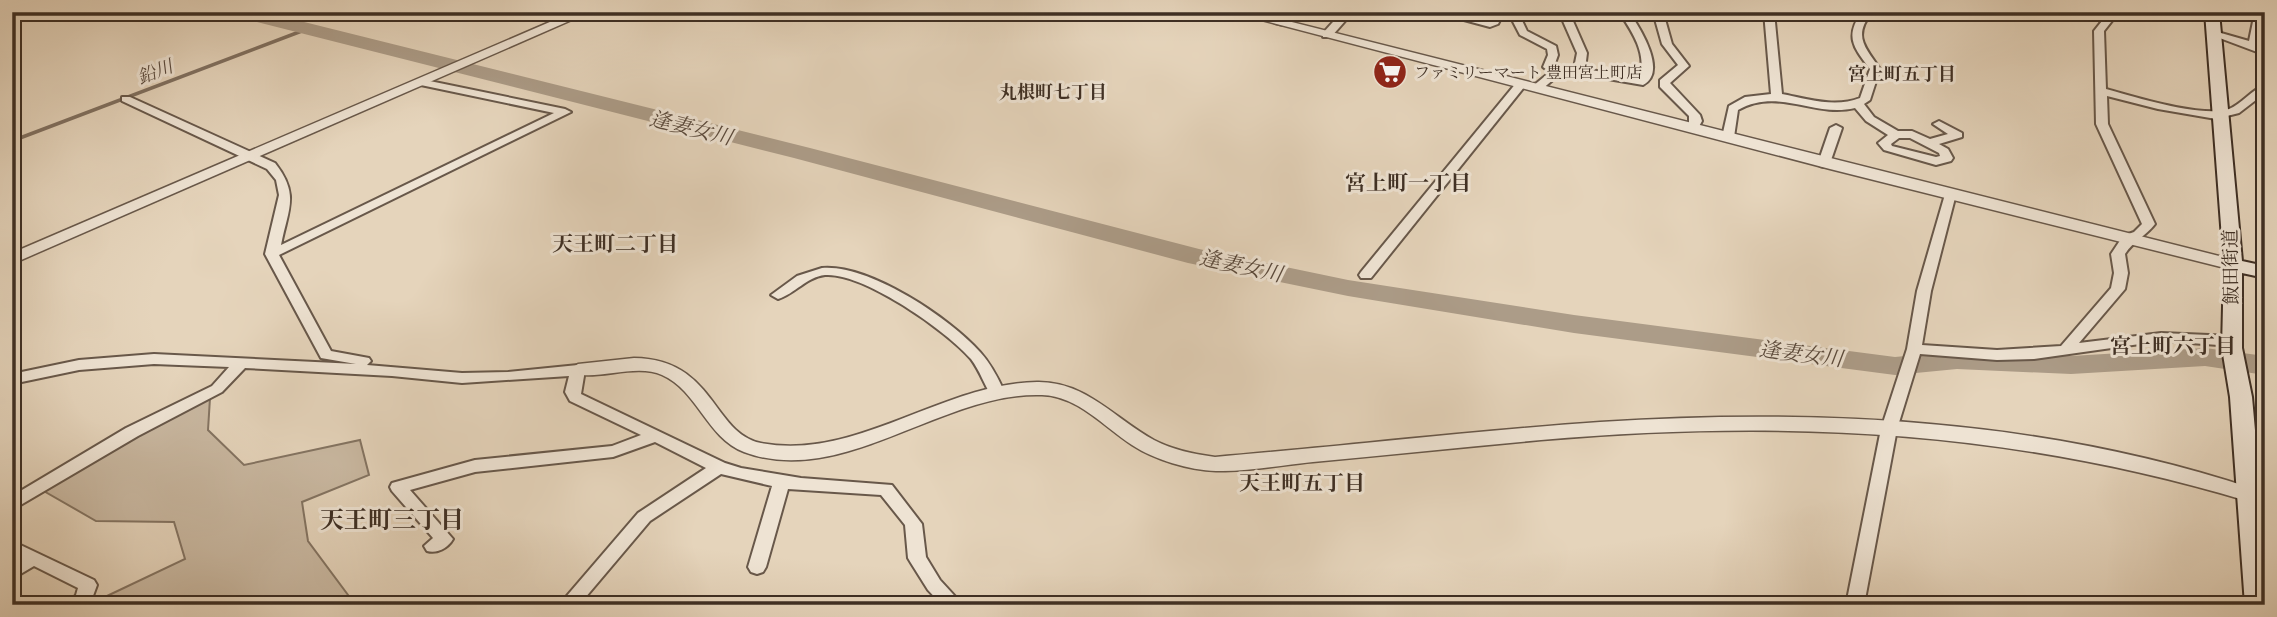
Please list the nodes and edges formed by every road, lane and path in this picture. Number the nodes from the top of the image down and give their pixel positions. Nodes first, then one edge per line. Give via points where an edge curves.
1 (584, 12) edge
2 (1237, 12) edge
3 (1348, 12) edge
4 (1439, 12) edge
5 (1489, 12) edge
6 (1513, 12) edge
7 (1564, 12) edge
8 (1624, 12) edge
9 (1658, 12) edge
10 (1769, 12) edge
11 (1867, 12) edge
12 (2074, 12) edge
13 (2212, 12) edge
14 (2260, 12) edge
15 (2110, 16) edge
16 (1280, 18) edge
17 (2214, 34) junction
18 (1327, 35) junction
19 (2252, 46) junction
20 (2265, 52) edge
21 (1557, 71) junction
22 (1578, 71) junction
23 (427, 80) junction
24 (1521, 84) junction
25 (1537, 88) junction
26 (2265, 88) edge
27 (2102, 91) junction
28 (1777, 96) junction
29 (126, 99) dead end
30 (1858, 104) junction
31 (2222, 115) junction
32 (1939, 124) dead end
33 (1693, 128) junction
34 (1836, 128) dead end
35 (1896, 135) junction
36 (1728, 137) junction
37 (1929, 143) junction
38 (251, 155) junction
39 (1825, 163) junction
40 (1950, 194) junction
41 (2128, 239) junction
42 (272, 254) junction
43 (12, 259) edge
44 (2233, 265) junction
45 (2265, 272) edge
46 (1366, 275) dead end
47 (778, 295) dead end
48 (2233, 344) junction
49 (2066, 349) junction
50 (1912, 351) junction
51 (241, 364) junction
52 (578, 370) junction
53 (392, 371) junction
54 (12, 379) edge
55 (997, 393) junction
56 (1889, 429) junction
57 (656, 436) junction
58 (719, 467) junction
59 (782, 481) junction
60 (2253, 490) edge
61 (12, 504) edge
62 (433, 546) dead end
63 (12, 548) edge
64 (33, 558) junction
65 (757, 567) dead end
66 (12, 572) edge
67 (76, 605) edge
68 (568, 605) edge
69 (954, 605) edge
70 (1856, 605) edge
71 (2258, 605) edge

1 - 23 street
2 - 16 street
3 - 18 street
4 - 5 street via 1490,24 1496,18
6 - 21 street via 1518,29 1552,48 1548,67
7 - 22 street via 1582,53
8 - 22 street via 1648,59 1646,79 1635,82
9 - 33 street via 1667,44 1684,66 1664,82 1665,87 1694,115
10 - 28 street
11 - 30 street via 1860,20 1858,43 1875,69 1865,100
12 - 15 street
13 - 17 main road, 飯田街道
14 - 19 street
15 - 27 street via 2099,31
16 - 18 street
17 - 19 street
17 - 31 main road, 飯田街道
18 - 24 street
19 - 20 street
21 - 22 street
21 - 25 street
23 - 38 street
23 - 42 street via 565,112
24 - 25 street
24 - 46 street
25 - 33 street
26 - 31 street via 2235,111
27 - 31 street via 2158,106
27 - 41 street via 2102,124 2148,224
28 - 30 street via 1839,106
28 - 36 street via 1735,106
29 - 38 street
30 - 35 street via 1870,119
31 - 44 main road, 飯田街道
32 - 37 street via 1958,135
33 - 36 street
34 - 39 street
35 - 37 street via 1912,134
35 - 37 street via 1884,145 1936,161 1947,158 1947,153
36 - 39 street
38 - 42 street via 271,166 284,188
38 - 43 street
39 - 40 street
40 - 41 street
40 - 50 street
41 - 44 street
41 - 49 street via 2118,254 2118,289
42 - 53 street via 326,355
44 - 45 main road
44 - 48 main road, 飯田街道
47 - 55 street via 809,274 830,271 890,292 957,337 980,362
48 - 49 street via 2161,337
48 - 60 main road, 飯田街道
49 - 50 street via 1997,355
50 - 56 street
51 - 53 street
51 - 54 street via 154,359 79,365
51 - 61 street via 216,389 132,432
52 - 53 street via 471,378
52 - 55 street via 635,364 666,368 697,389 732,436 753,449 774,452 801,453 841,444
52 - 57 street via 575,397
55 - 56 street via 1014,388 1065,392 1090,403 1164,454 1215,464 1657,426
56 - 60 street via 2008,438
56 - 70 street
57 - 58 street
57 - 62 street via 612,451 475,466 398,487 444,539
58 - 59 street
58 - 68 street via 644,517
59 - 65 street
59 - 69 street via 886,489 913,524 917,558 933,585
60 - 71 main road, 飯田街道
63 - 64 street
64 - 66 street
64 - 67 street via 88,585 84,599

